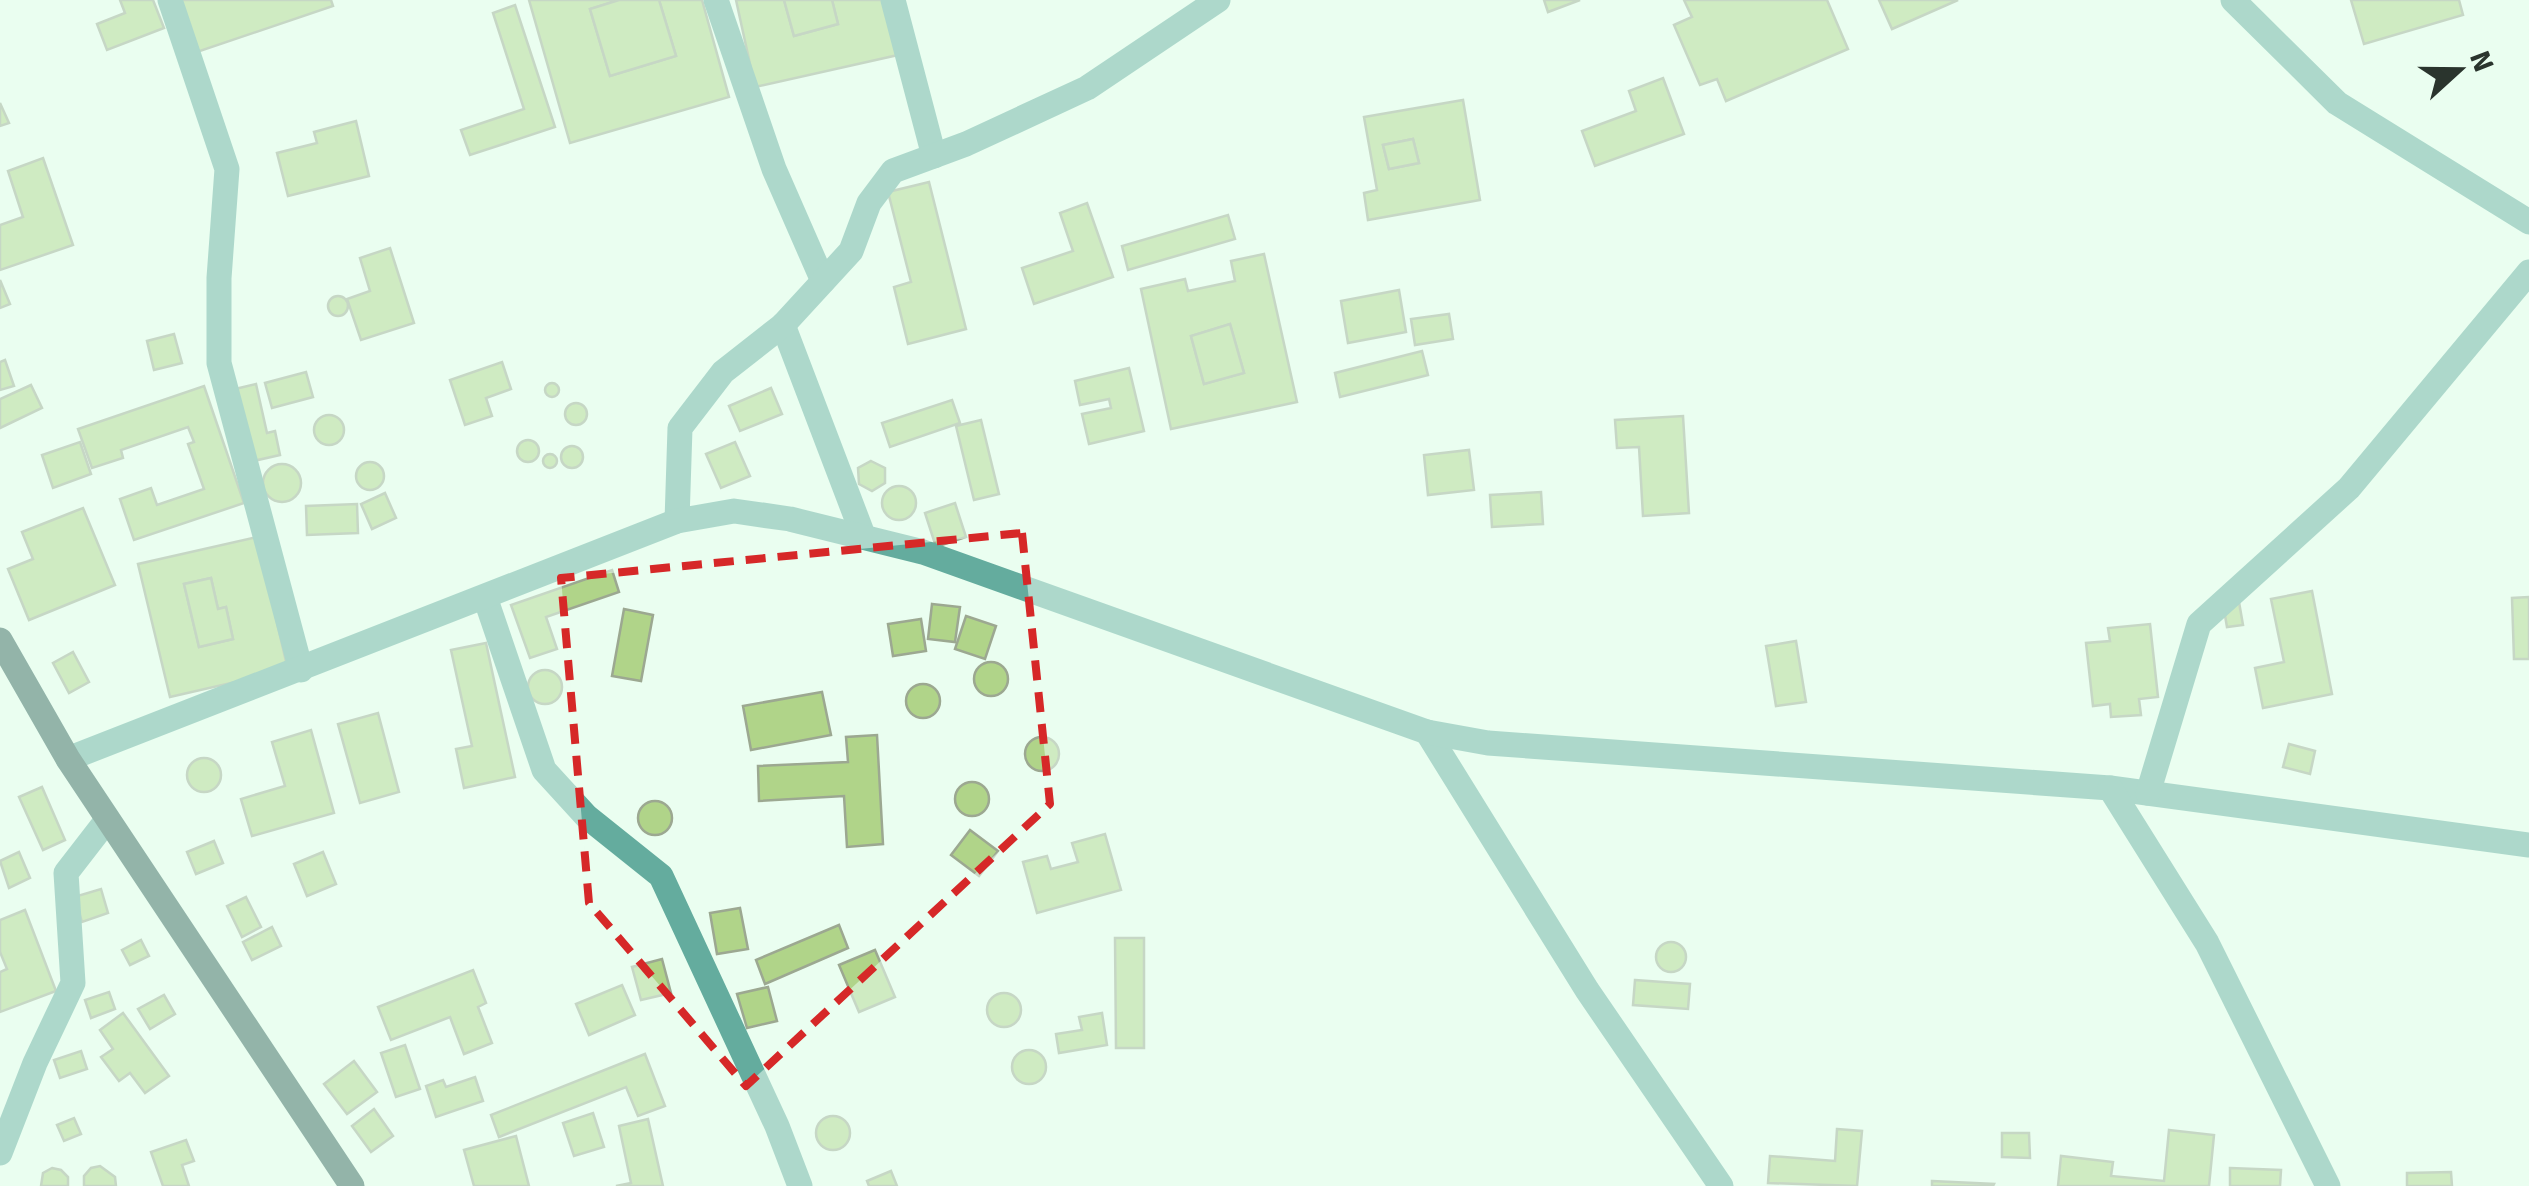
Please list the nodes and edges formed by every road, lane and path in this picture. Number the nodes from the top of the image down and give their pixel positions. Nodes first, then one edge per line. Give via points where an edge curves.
1 (170, 0) edge
2 (716, 0) edge
3 (893, 0) edge
4 (1218, 0) edge
5 (2234, 0) edge
6 (934, 156) junction
7 (2529, 222) edge
8 (2529, 272) edge
9 (823, 281) junction
10 (783, 325) junction
11 (677, 521) junction
12 (863, 535) junction
13 (485, 597) junction
14 (0, 640) edge
15 (301, 670) junction
16 (1427, 732) junction
17 (68, 758) junction
18 (2110, 788) junction
19 (2148, 793) junction
20 (107, 820) junction
21 (2529, 845) edge
22 (0, 1153) edge
23 (352, 1186) edge
24 (800, 1186) edge
25 (1721, 1186) edge
26 (2328, 1186) edge

1 - 15 street via 227,169 220,363
2 - 9 street via 774,169
3 - 6 street
4 - 6 street via 1087,88
5 - 7 street via 2337,104
6 - 9 street via 892,171 869,203 851,251
8 - 19 street via 2349,488 2199,624
9 - 10 street
10 - 11 street via 722,372 680,428
10 - 12 street
11 - 12 street via 734,510
11 - 13 street
12 - 16 street
13 - 15 street
13 - 24 street via 544,770 586,816 661,876
14 - 17 main road
15 - 17 street
16 - 18 street via 1488,743
16 - 25 street via 1586,990
17 - 20 main road
18 - 19 street
18 - 26 street via 2208,944
19 - 21 street
20 - 22 street via 66,874 74,983
20 - 23 main road

